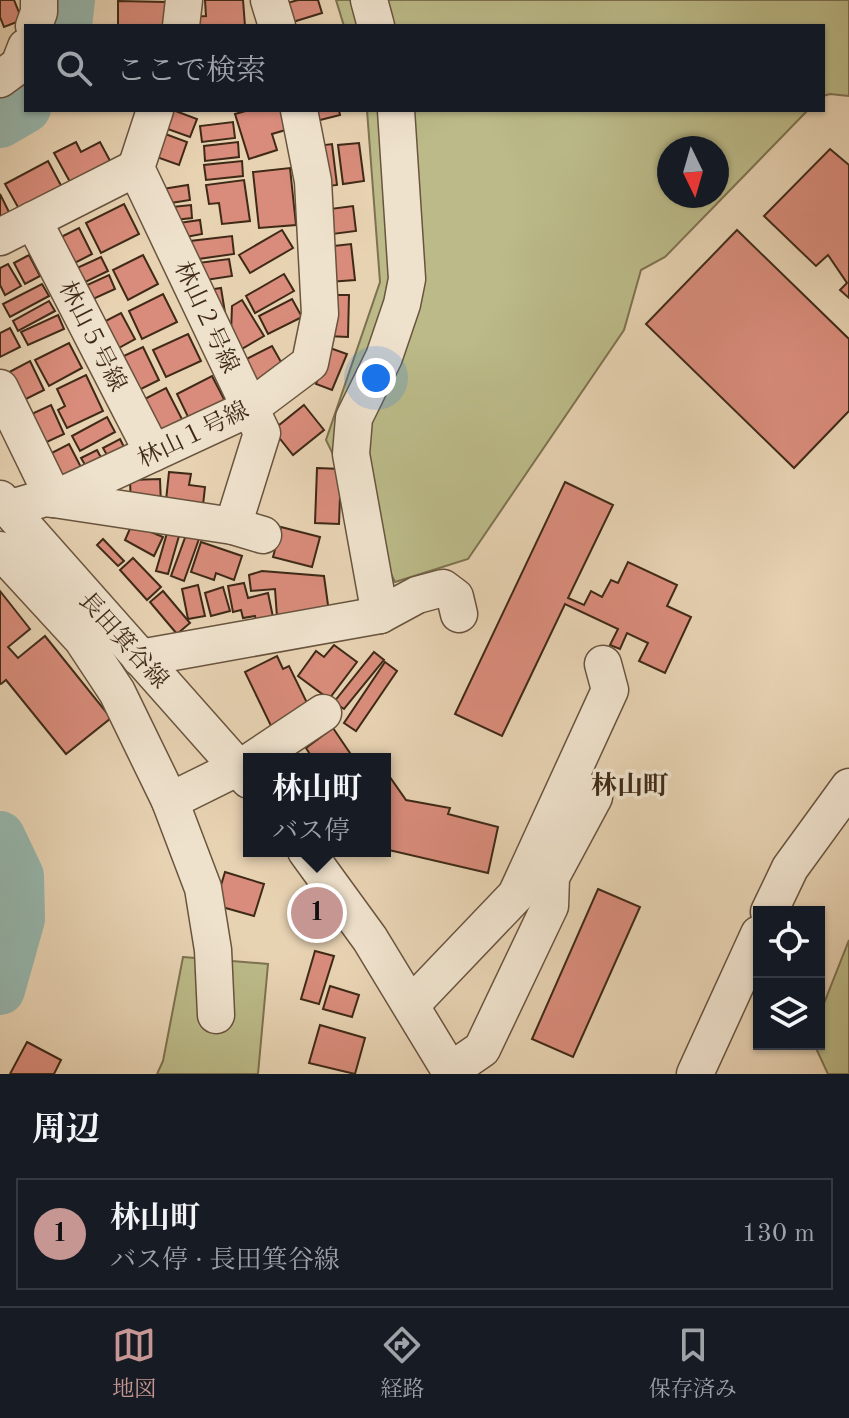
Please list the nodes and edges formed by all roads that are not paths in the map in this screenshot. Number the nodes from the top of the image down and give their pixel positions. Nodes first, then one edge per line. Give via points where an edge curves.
1 (39, 0) edge
2 (184, 0) edge
3 (269, 0) edge
4 (369, 0) edge
5 (35, 24) edge
6 (181, 24) edge
7 (276, 24) edge
8 (375, 24) edge
9 (24, 52) edge
10 (0, 79) edge
11 (154, 112) edge
12 (299, 112) edge
13 (396, 112) edge
14 (136, 168) junction
15 (33, 220) junction
16 (0, 237) edge
17 (0, 388) edge
18 (250, 408) junction
19 (153, 453) junction
20 (54, 499) junction
21 (4, 504) edge
22 (0, 550) edge
23 (459, 614) dead end
24 (380, 615) junction
25 (140, 658) junction
26 (603, 664) dead end
27 (323, 713) dead end
28 (267, 753) edge
29 (243, 762) edge
30 (243, 769) edge
31 (849, 787) edge
32 (594, 797) dead end
33 (170, 801) junction
34 (310, 857) edge
35 (772, 906) edge
36 (753, 947) edge
37 (411, 1005) junction
38 (216, 1015) dead end
39 (452, 1073) edge
40 (695, 1074) edge

1 - 5 street
2 - 6 street
3 - 7 street
4 - 8 street
9 - 10 street via 19,65
11 - 14 street
12 - 18 street, 林山１号線 via 313,181 320,314 310,363
13 - 24 street via 407,279 384,357 354,418 351,454
14 - 15 street
14 - 18 street, 林山２号線
15 - 16 street
15 - 19 street, 林山５号線
17 - 20 street
18 - 19 street, 林山１号線
18 - 20 street, 林山２号線 via 262,433 248,531
19 - 20 street, 林山１号線
20 - 21 street, 林山１号線
21 - 25 street, 長田箕谷線
22 - 33 street via 91,652 117,692
23 - 24 street via 455,597 443,588
24 - 25 street
25 - 29 street, 長田箕谷線
26 - 37 street via 610,690 516,895
27 - 28 street
30 - 33 street
31 - 35 street via 790,868
32 - 39 street via 551,877 550,906 482,1049
33 - 38 street via 203,888
34 - 37 street
36 - 40 street
37 - 39 street

